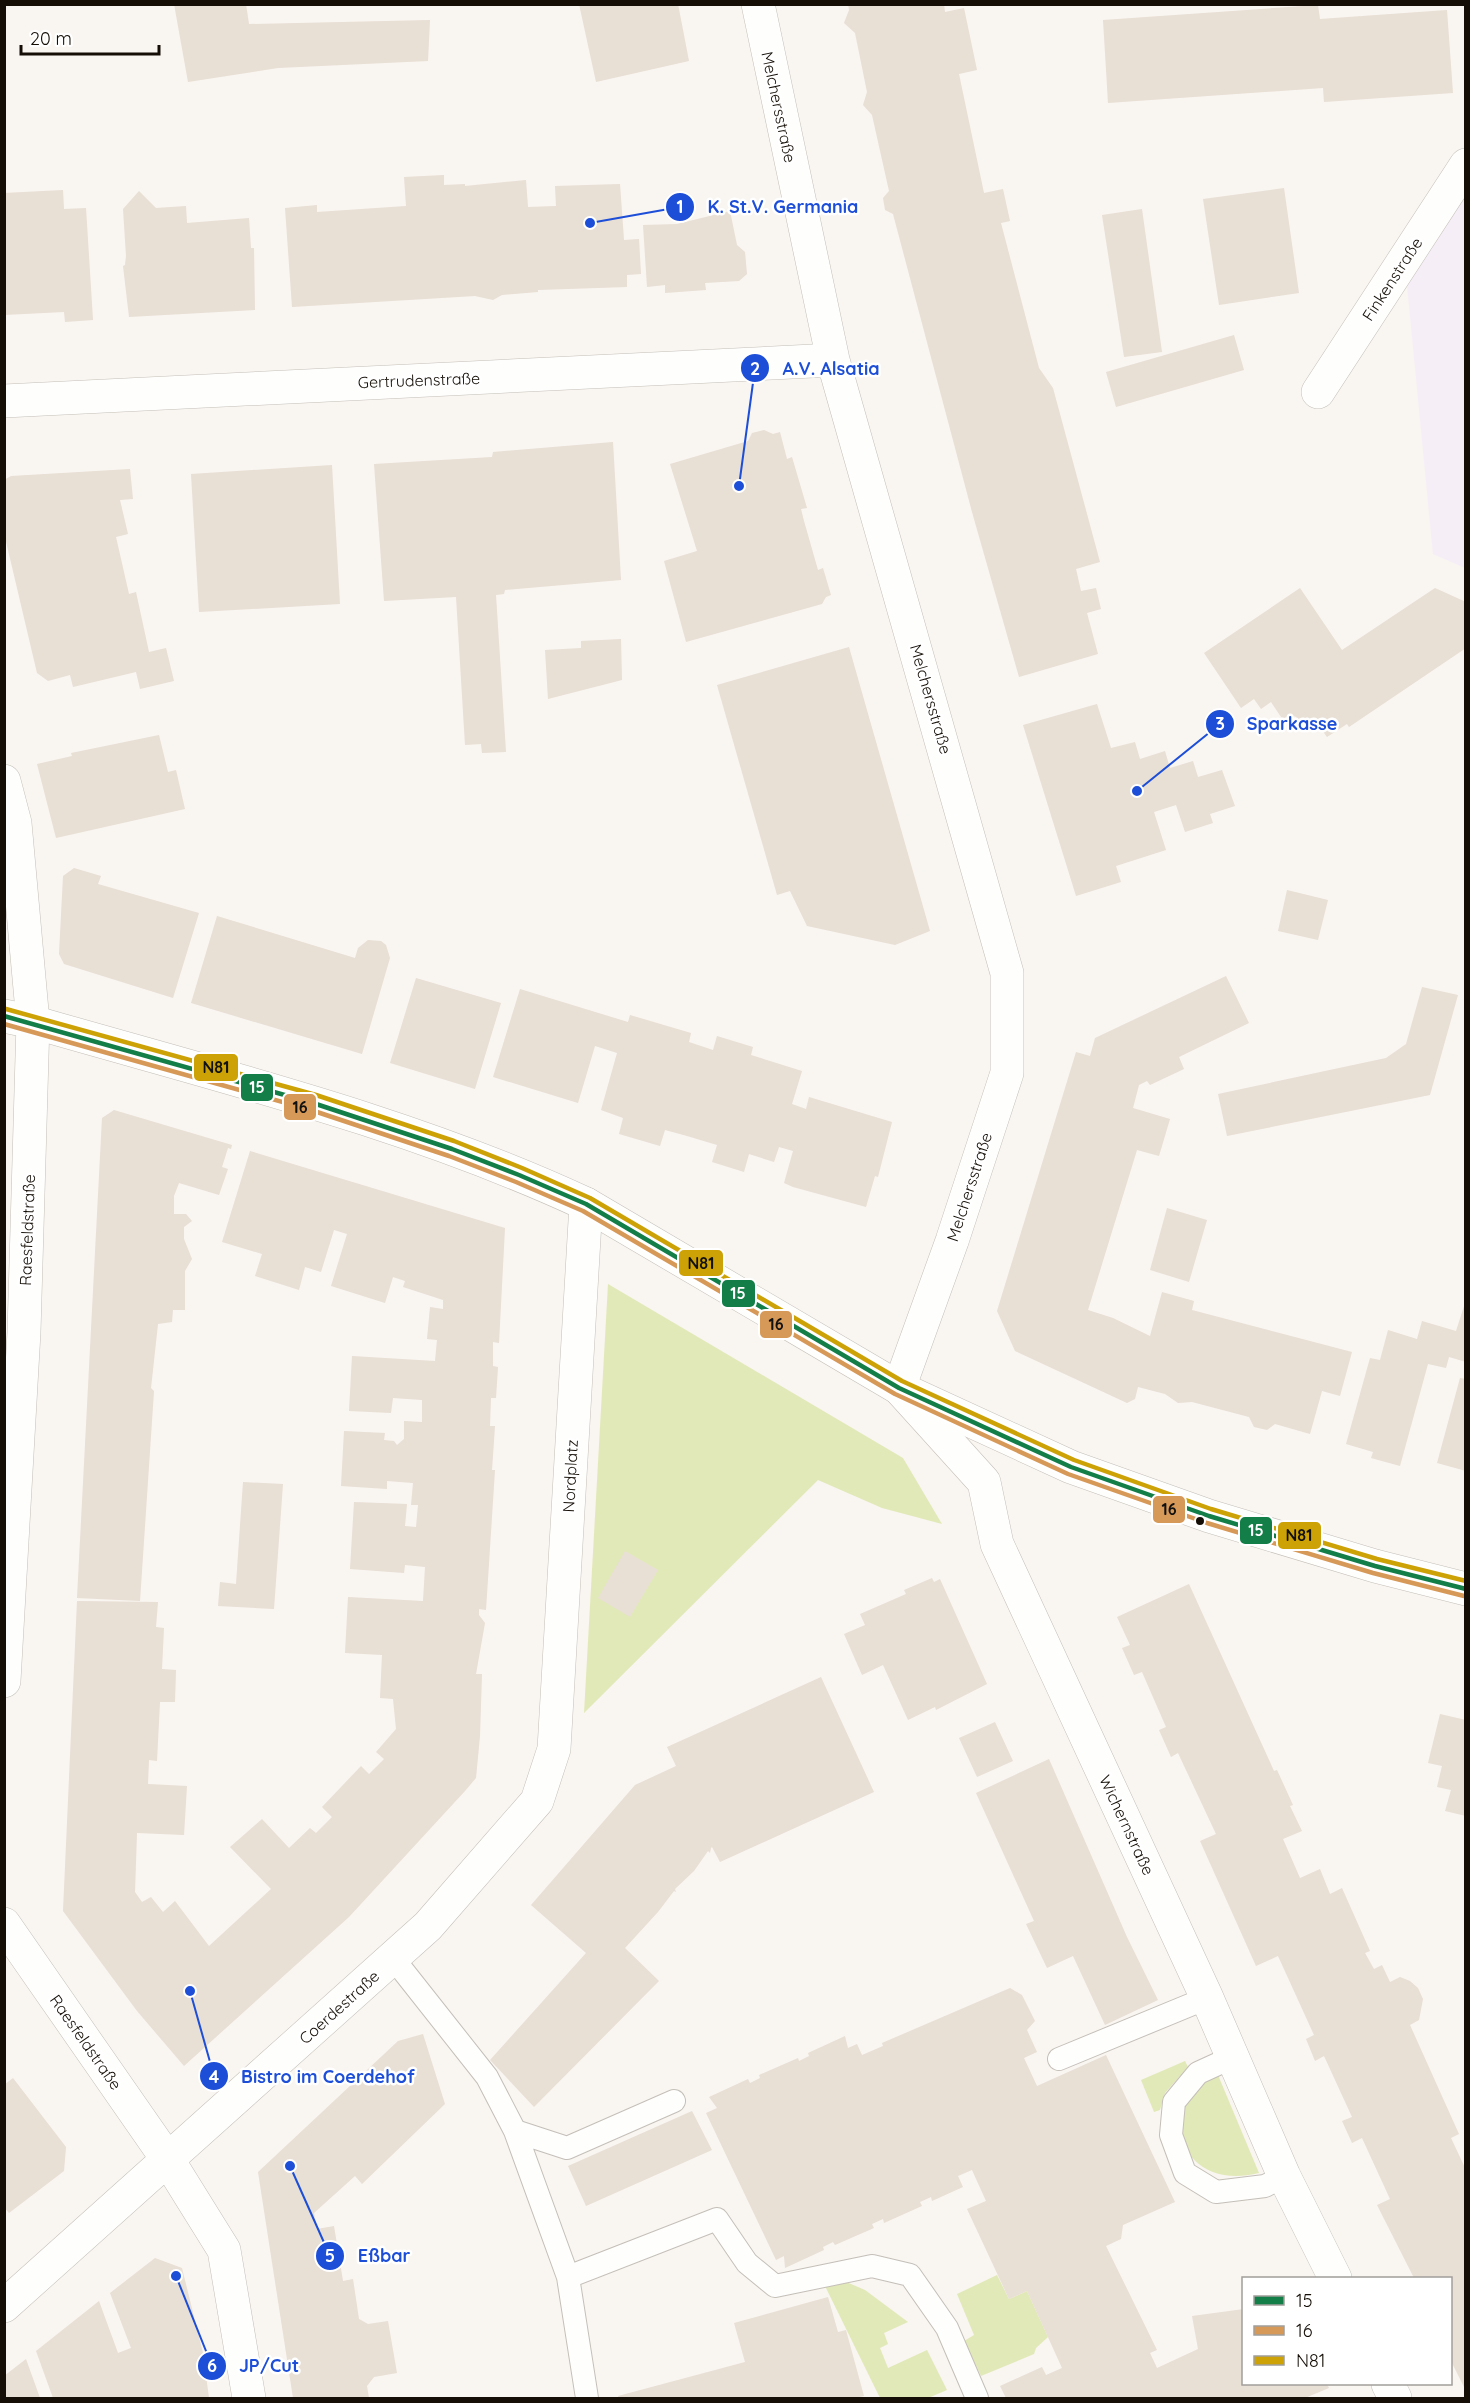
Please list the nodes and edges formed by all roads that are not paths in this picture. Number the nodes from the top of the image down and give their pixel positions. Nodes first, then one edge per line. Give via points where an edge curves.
1 (758, 4) edge
2 (1464, 172) edge
3 (833, 360) junction
4 (1318, 392) dead end
5 (4, 401) edge
6 (4, 781) edge
7 (19, 1019) edge
8 (586, 1204) junction
9 (899, 1388) junction
10 (1466, 1590) edge
11 (4, 1681) edge
12 (554, 1749) joint
13 (4, 1924) edge
14 (393, 1958) junction
15 (1207, 1998) junction
16 (1233, 2057) junction
17 (1059, 2059) dead end
18 (674, 2101) dead end
19 (514, 2131) junction
20 (168, 2160) junction
21 (1284, 2176) junction
22 (568, 2277) junction
23 (1334, 2277) edge
24 (4, 2306) edge
25 (249, 2398) edge
26 (587, 2398) edge
27 (977, 2398) edge

1 - 3 street, Melchersstraße
2 - 4 street, Finkenstraße
3 - 5 street, Gertrudenstraße
3 - 9 street, Melchersstraße via 1007,973 1007,1073
6 - 7 street, Raesfeldstraße via 15,823
7 - 8 street via 417,1135
7 - 11 street, Raesfeldstraße via 24,1332
8 - 9 street
8 - 12 street, Nordplatz
9 - 10 street via 1071,1467 1209,1516
9 - 15 street, Wichernstraße via 984,1482 997,1544
12 - 14 street, Coerdestraße via 537,1801 428,1926
13 - 20 street, Raesfeldstraße
14 - 19 lane via 487,2077
14 - 20 street, Coerdestraße
15 - 16 street, Wichernstraße
15 - 17 lane
16 - 21 street, Wichernstraße
16 - 21 lane via 1198,2073 1174,2102 1171,2134 1185,2173 1216,2192 1264,2186
18 - 19 lane via 567,2148
19 - 22 lane
20 - 24 street, Coerdestraße
20 - 25 street, Raesfeldstraße via 224,2250
21 - 23 street, Wichernstraße
22 - 26 lane
22 - 27 lane via 717,2219 747,2263 775,2286 872,2266 909,2275 946,2328

